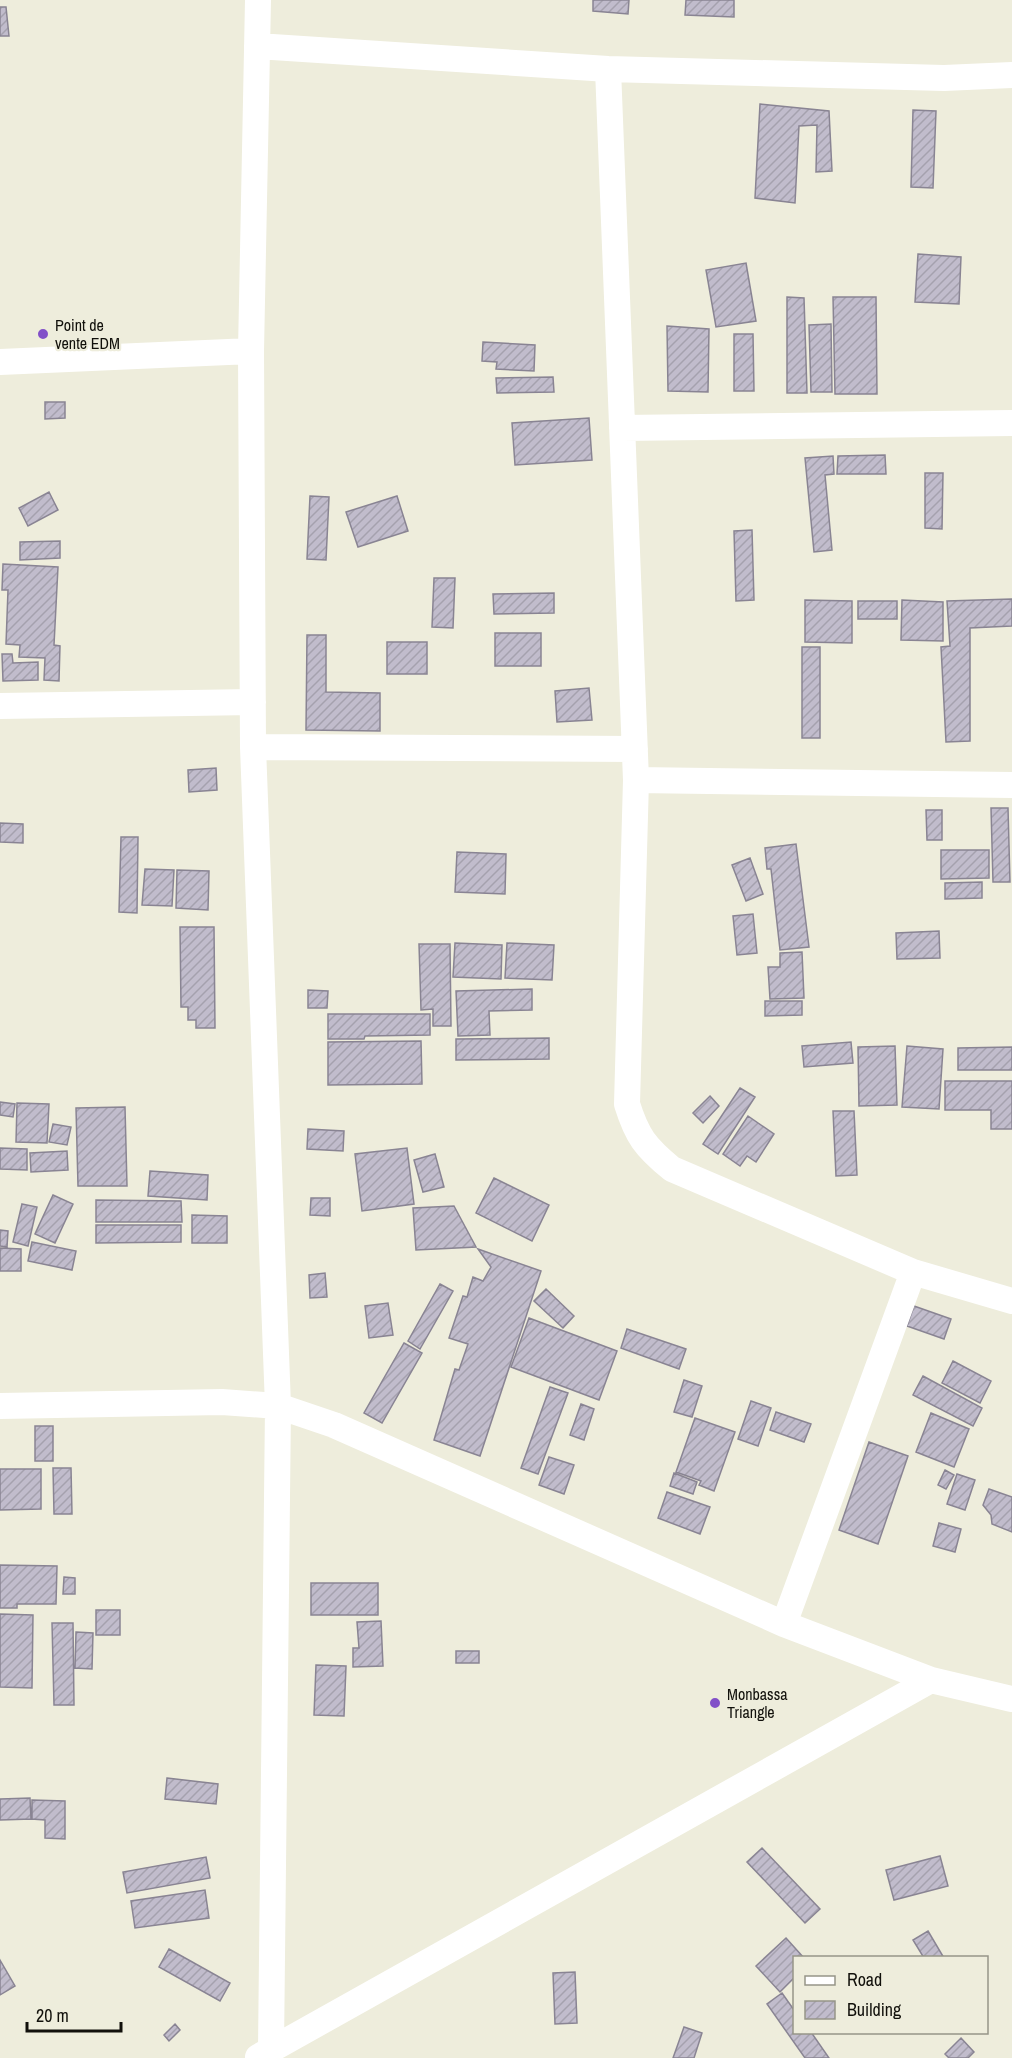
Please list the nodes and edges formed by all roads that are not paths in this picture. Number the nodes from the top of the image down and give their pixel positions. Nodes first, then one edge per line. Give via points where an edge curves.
1 (258, 0) edge
2 (257, 46) junction
3 (608, 69) junction
4 (1012, 75) edge
5 (251, 351) junction
6 (0, 362) edge
7 (1012, 423) edge
8 (622, 428) junction
9 (253, 702) junction
10 (0, 706) edge
11 (253, 747) junction
12 (635, 748) junction
13 (636, 780) junction
14 (1012, 785) edge
15 (913, 1272) junction
16 (1012, 1301) edge
17 (0, 1406) edge
18 (278, 1407) junction
19 (784, 1624) junction
20 (931, 1680) junction
21 (1012, 1699) edge
22 (263, 2054) edge

1 - 2 street
2 - 3 street
2 - 5 street
3 - 4 street via 944,78
3 - 8 street
5 - 6 street
5 - 9 street
7 - 8 street
8 - 12 street
9 - 10 street
9 - 11 street
11 - 12 street
11 - 18 street
12 - 13 street
13 - 14 street
13 - 15 street via 627,1104 642,1142 672,1169
15 - 16 street
15 - 19 street
17 - 18 street via 222,1402
18 - 19 street via 334,1425
18 - 22 street
19 - 20 street
20 - 21 street
20 - 22 street

